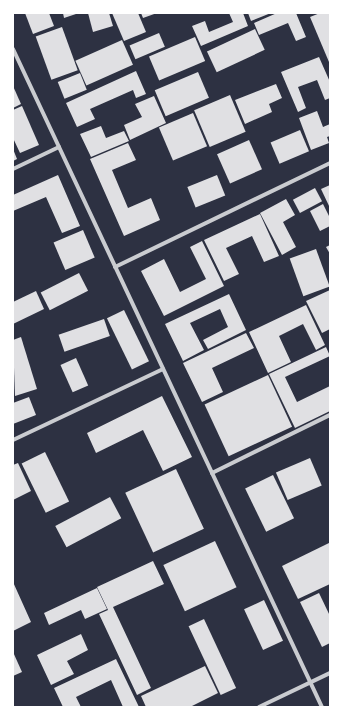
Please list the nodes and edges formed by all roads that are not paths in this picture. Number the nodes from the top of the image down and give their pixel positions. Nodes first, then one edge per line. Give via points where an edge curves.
1 (13, 49) edge
2 (59, 147) junction
3 (330, 163) edge
4 (13, 169) edge
5 (115, 267) junction
6 (163, 369) junction
7 (330, 415) edge
8 (13, 440) edge
9 (212, 473) junction
10 (330, 673) edge
11 (310, 682) junction
12 (259, 707) edge
13 (322, 707) edge

1 - 2 street
2 - 4 street
2 - 5 street
3 - 5 street
5 - 6 street
6 - 8 street
6 - 9 street
7 - 9 street
9 - 11 street
10 - 11 street
11 - 12 street
11 - 13 street

